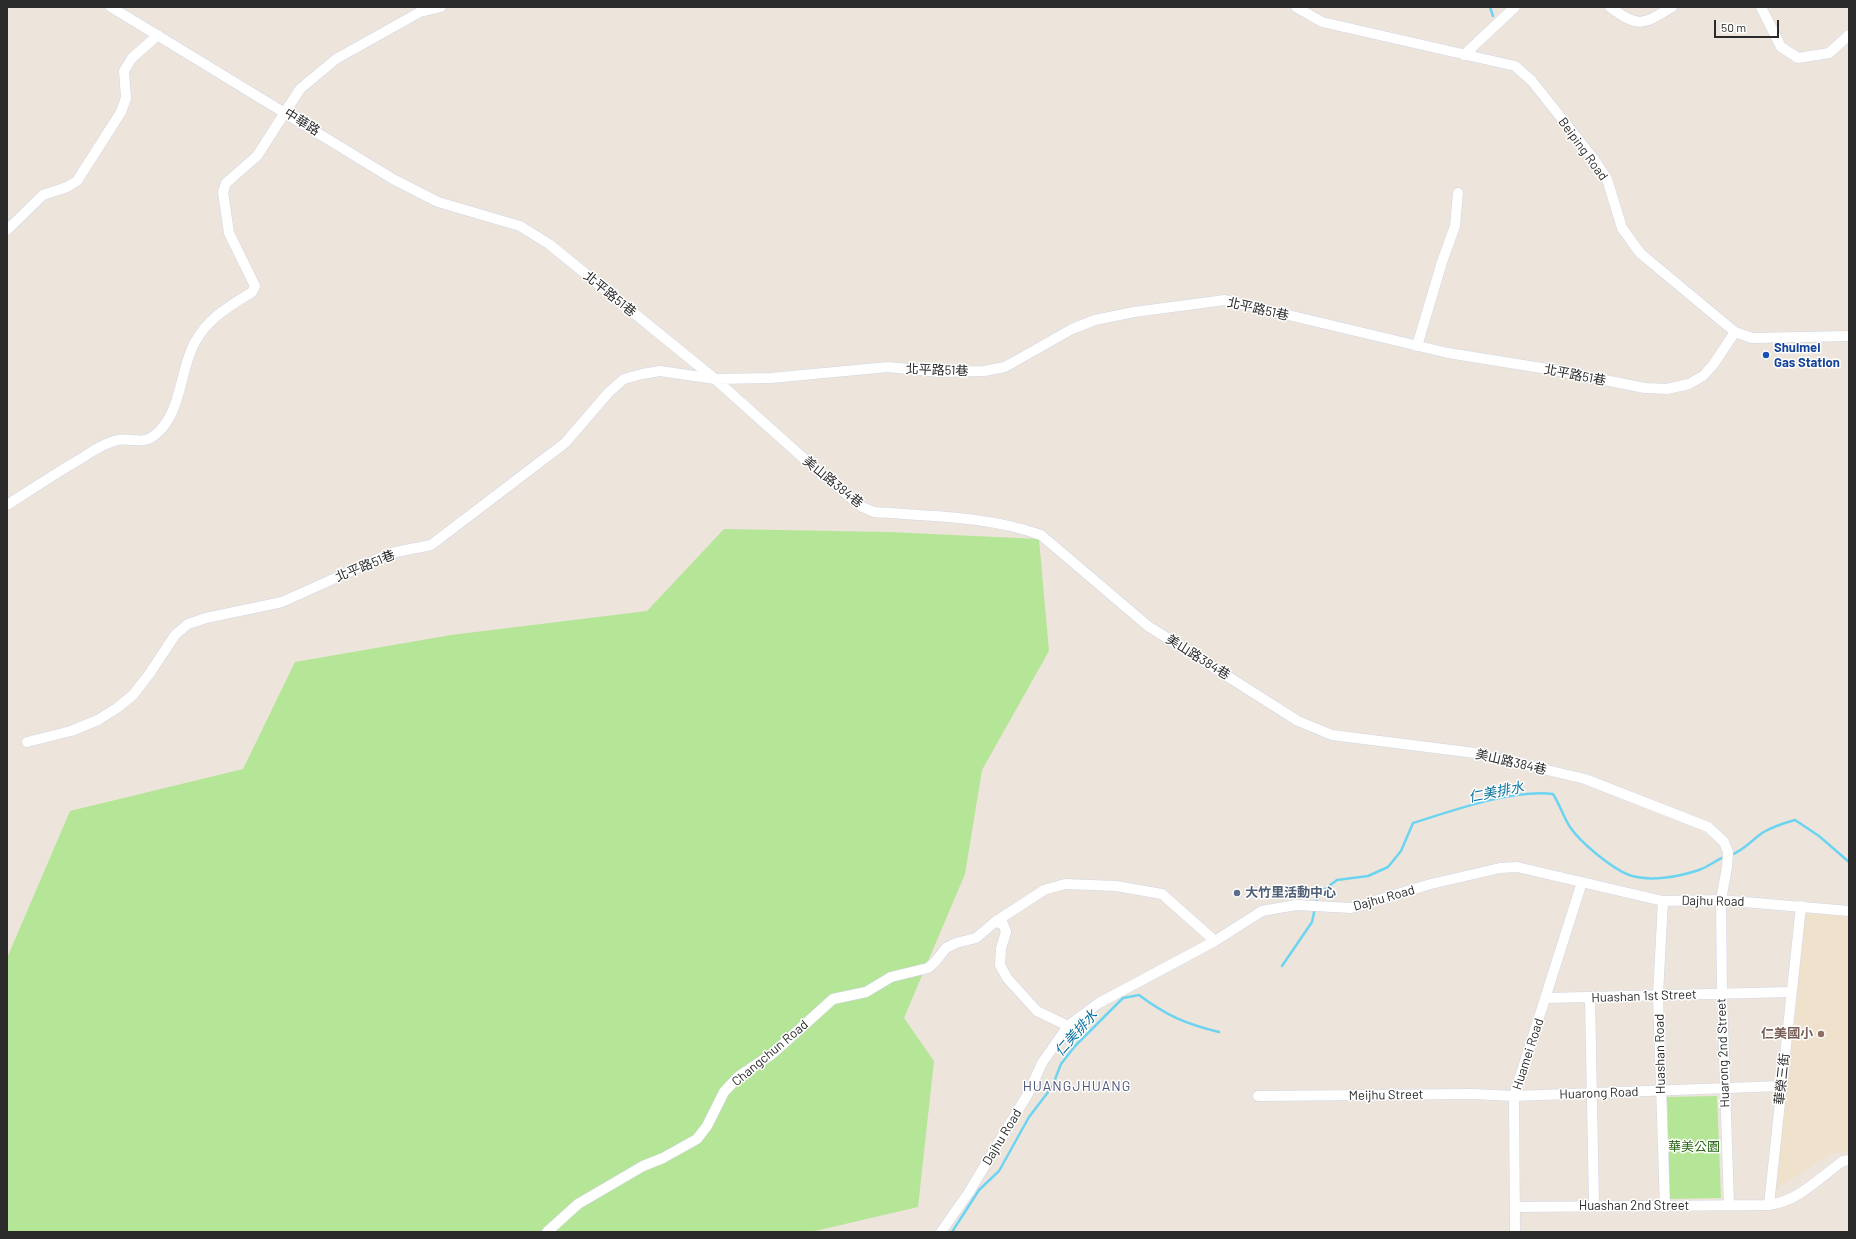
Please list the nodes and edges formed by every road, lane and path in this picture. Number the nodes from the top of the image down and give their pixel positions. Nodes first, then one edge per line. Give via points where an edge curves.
1 (111, 7) edge
2 (442, 7) edge
3 (1296, 7) edge
4 (1515, 7) edge
5 (1610, 7) edge
6 (1672, 7) edge
7 (1762, 7) edge
8 (158, 35) junction
9 (1849, 35) edge
10 (1464, 55) junction
11 (284, 111) junction
12 (1458, 194) dead end
13 (500, 219) joint
14 (7, 230) edge
15 (1735, 332) junction
16 (1849, 336) edge
17 (1417, 346) junction
18 (715, 379) junction
19 (7, 505) edge
20 (27, 742) dead end
21 (1728, 852) joint
22 (1582, 882) junction
23 (1721, 900) junction
24 (1663, 901) junction
25 (1801, 906) junction
26 (1849, 911) edge
27 (995, 922) junction
28 (1215, 941) junction
29 (1791, 992) junction
30 (1722, 994) junction
31 (1658, 995) junction
32 (1546, 998) junction
33 (1590, 998) junction
34 (1068, 1026) junction
35 (1781, 1086) junction
36 (1724, 1088) junction
37 (1660, 1090) junction
38 (1592, 1093) junction
39 (1258, 1096) dead end
40 (1514, 1096) junction
41 (1846, 1160) edge
42 (1594, 1205) junction
43 (1729, 1205) junction
44 (1769, 1205) junction
45 (1665, 1206) junction
46 (1515, 1207) junction
47 (547, 1232) edge
48 (941, 1232) edge
49 (1515, 1232) edge

1 - 8 street, 中華路
2 - 11 street via 420,12 336,59 300,89
3 - 10 street, Beiping Road via 1322,22
4 - 10 street
5 - 6 street via 1639,23 1651,20
7 - 9 street via 1781,47 1798,58 1829,53
8 - 11 street, 中華路
8 - 14 street via 132,58 124,70 126,98 121,112 77,181 43,195
10 - 15 street, Beiping Road via 1515,66 1532,81 1607,179 1622,228 1640,253
11 - 13 street, 中華路 via 393,179 438,202
11 - 19 street via 256,156 226,183 224,192 230,233 255,286 252,292 208,323 194,345 175,407 162,426 154,436 141,441 128,438 102,445
12 - 17 street via 1455,226
13 - 18 street, 北平路51巷 via 520,226 549,244
15 - 16 street, Beiping Road via 1752,338
15 - 17 street, 北平路51巷 via 1703,376 1689,384 1667,388 1645,388
17 - 18 street, 北平路51巷 via 1225,300 1095,320 1072,329 1005,367 984,371 939,372 888,367 771,378
18 - 20 street, 北平路51巷 via 660,371 624,379 609,392 565,443 431,546 384,556 282,602 188,624 175,635 133,695 117,708 98,720 71,731
18 - 21 street, 美山路384巷 via 862,507 874,512 981,520 1041,535 1148,626 1298,721 1332,735 1475,753 1584,779 1708,827 1724,842
21 - 23 street, Huarong 2nd Street
22 - 24 street, Dajhu Road
22 - 28 street, Dajhu Road via 1517,867 1500,868 1431,884 1351,908 1296,905 1262,911
22 - 32 street, Huamei Road
23 - 24 street, Dajhu Road
23 - 25 street, Dajhu Road
23 - 30 street, Huarong 2nd Street
24 - 31 street, Huashan Road
25 - 26 street, Dajhu Road
25 - 29 street, 華榮三街
27 - 28 street, Changchun Road via 1044,890 1065,884 1116,886 1162,894
27 - 34 street via 1003,924 1006,932 1001,948 1000,965 1007,978 1037,1011
27 - 47 street, Changchun Road via 976,938 946,948 928,968 891,977 866,992 833,999 772,1054 738,1077 724,1092 707,1126 697,1139 663,1158 642,1166 578,1204
28 - 34 street, Dajhu Road via 1099,1003
29 - 30 street, Huashan 1st Street
29 - 35 street, 華榮三街
30 - 31 street, Huashan 1st Street
30 - 36 street, Huarong 2nd Street
31 - 33 street, Huashan 1st Street
31 - 37 street, Huashan Road
32 - 33 street, Huashan 1st Street
32 - 40 street, Huamei Road
33 - 38 street
34 - 48 street, Dajhu Road via 1042,1063 1029,1092 969,1192
35 - 36 street, Huarong Road
35 - 44 street, 華榮三街
36 - 37 street, Huarong Road
36 - 43 street, Huarong 2nd Street
37 - 38 street, Huarong Road
37 - 45 street, Huashan Road
38 - 40 street, Huarong Road
38 - 42 street
39 - 40 street, Meijhu Street
40 - 46 street, Huamei Road
41 - 44 street, Huashan 2nd Street via 1799,1195
42 - 45 street, Huashan 2nd Street
42 - 46 street, Huashan 2nd Street
43 - 44 street, Huashan 2nd Street
43 - 45 street, Huashan 2nd Street
46 - 49 street, Huamei Road

